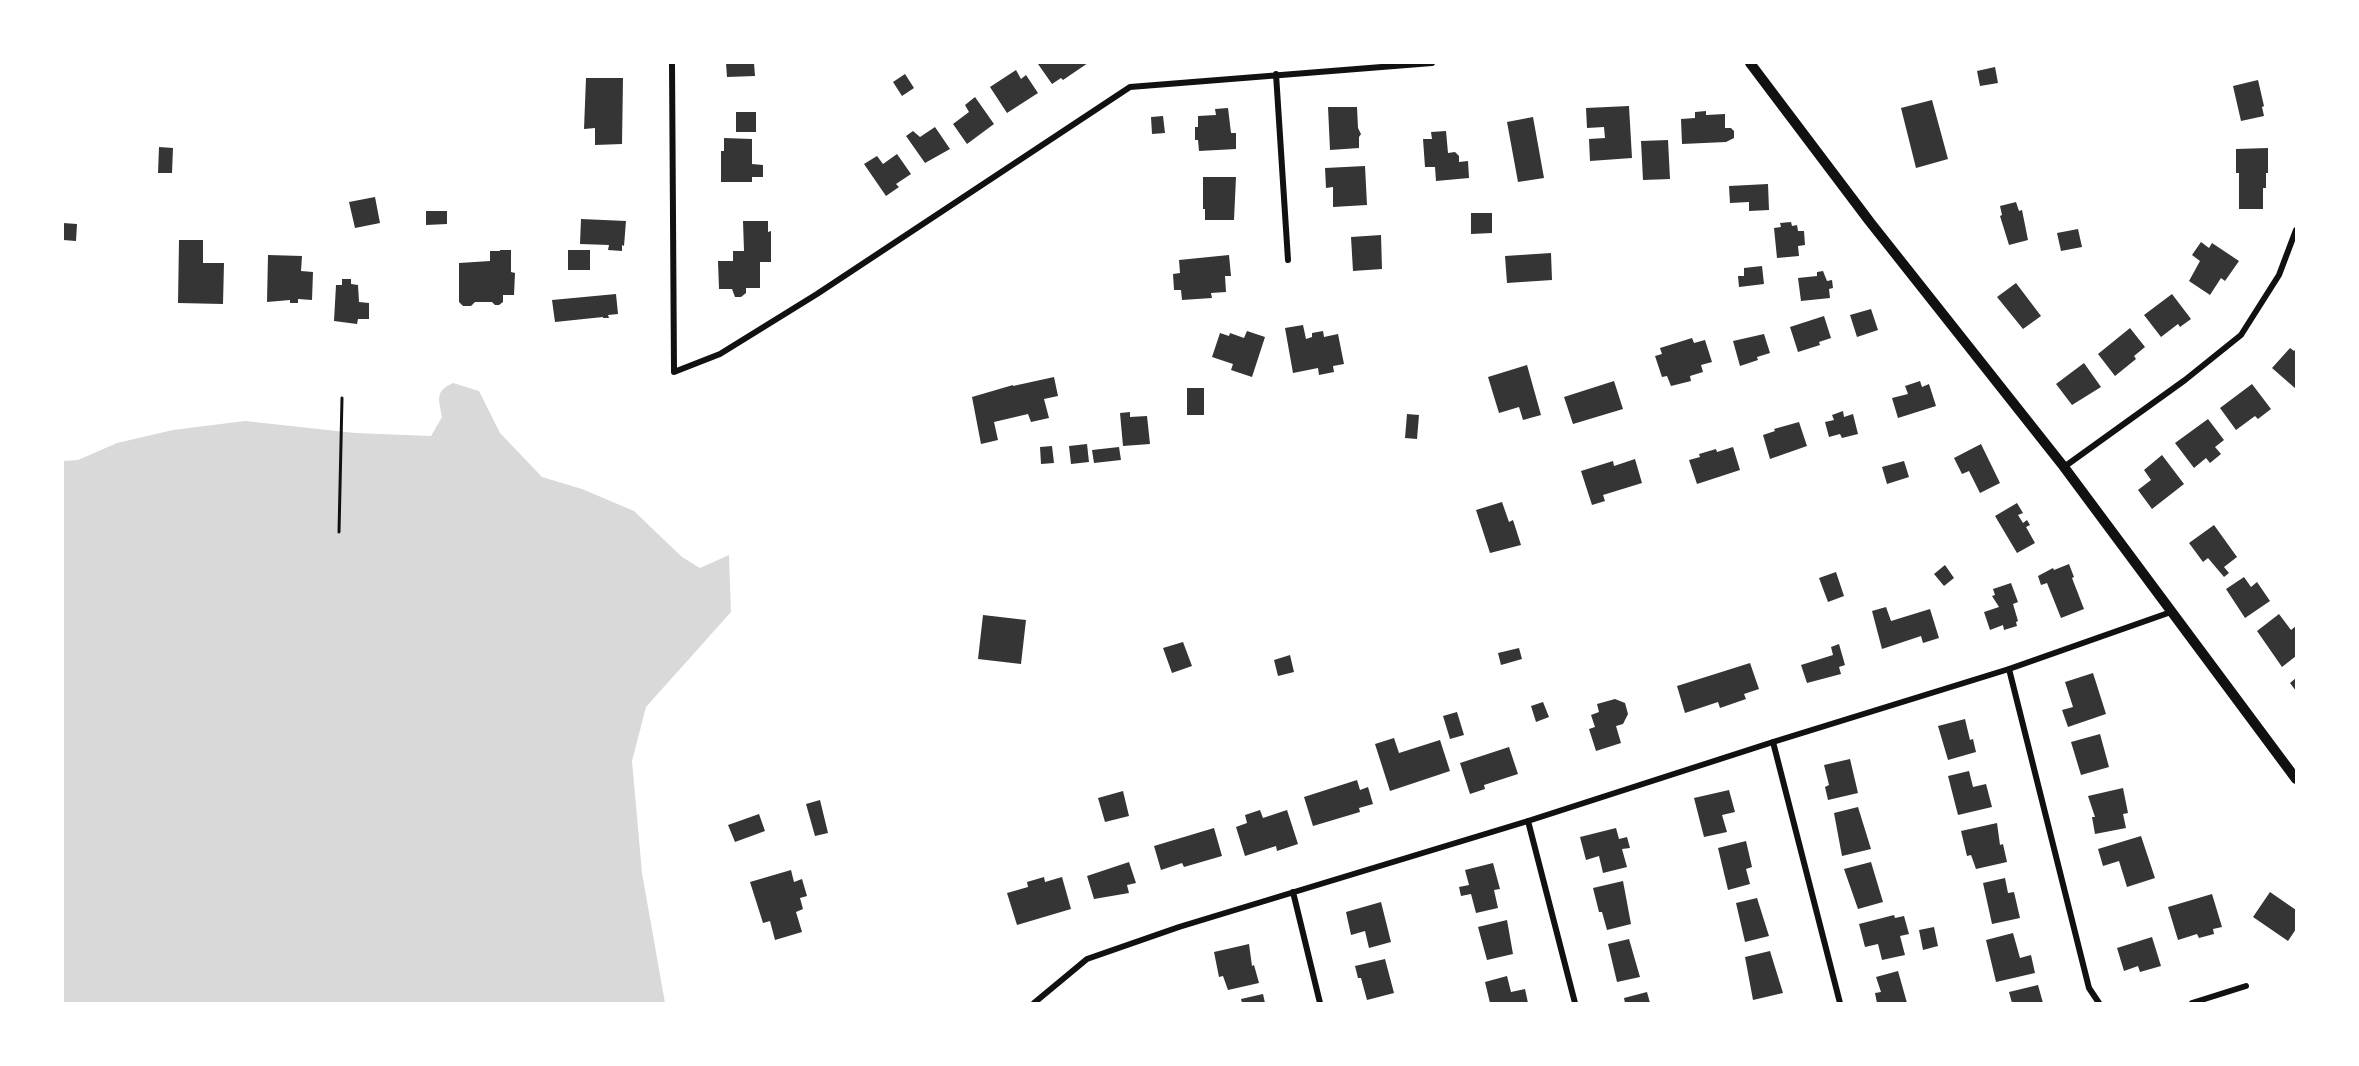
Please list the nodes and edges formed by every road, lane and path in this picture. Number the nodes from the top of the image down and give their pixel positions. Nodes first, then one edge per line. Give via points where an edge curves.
1 (672, 63) edge
2 (1432, 63) edge
3 (1750, 63) edge
4 (1276, 74) junction
5 (2296, 230) edge
6 (1288, 260) dead end
7 (342, 398) dead end
8 (2064, 467) junction
9 (339, 532) dead end
10 (2171, 612) junction
11 (2008, 669) junction
12 (1773, 742) junction
13 (2296, 779) edge
14 (1528, 821) junction
15 (1293, 892) junction
16 (2246, 986) dead end
17 (1034, 1003) edge
18 (1320, 1003) edge
19 (1575, 1003) edge
20 (1840, 1003) edge
21 (2099, 1003) edge
22 (2192, 1003) edge

1 - 4 street via 674,372 720,354 817,294 1130,87
2 - 4 street
3 - 8 street
4 - 6 street
5 - 8 street via 2279,275 2241,335
7 - 9 path
8 - 10 street
10 - 11 street
10 - 13 street
11 - 12 street
11 - 21 street via 2089,988
12 - 14 street
12 - 20 street
14 - 15 street
14 - 19 street
15 - 17 street via 1087,959
15 - 18 street
16 - 22 street

